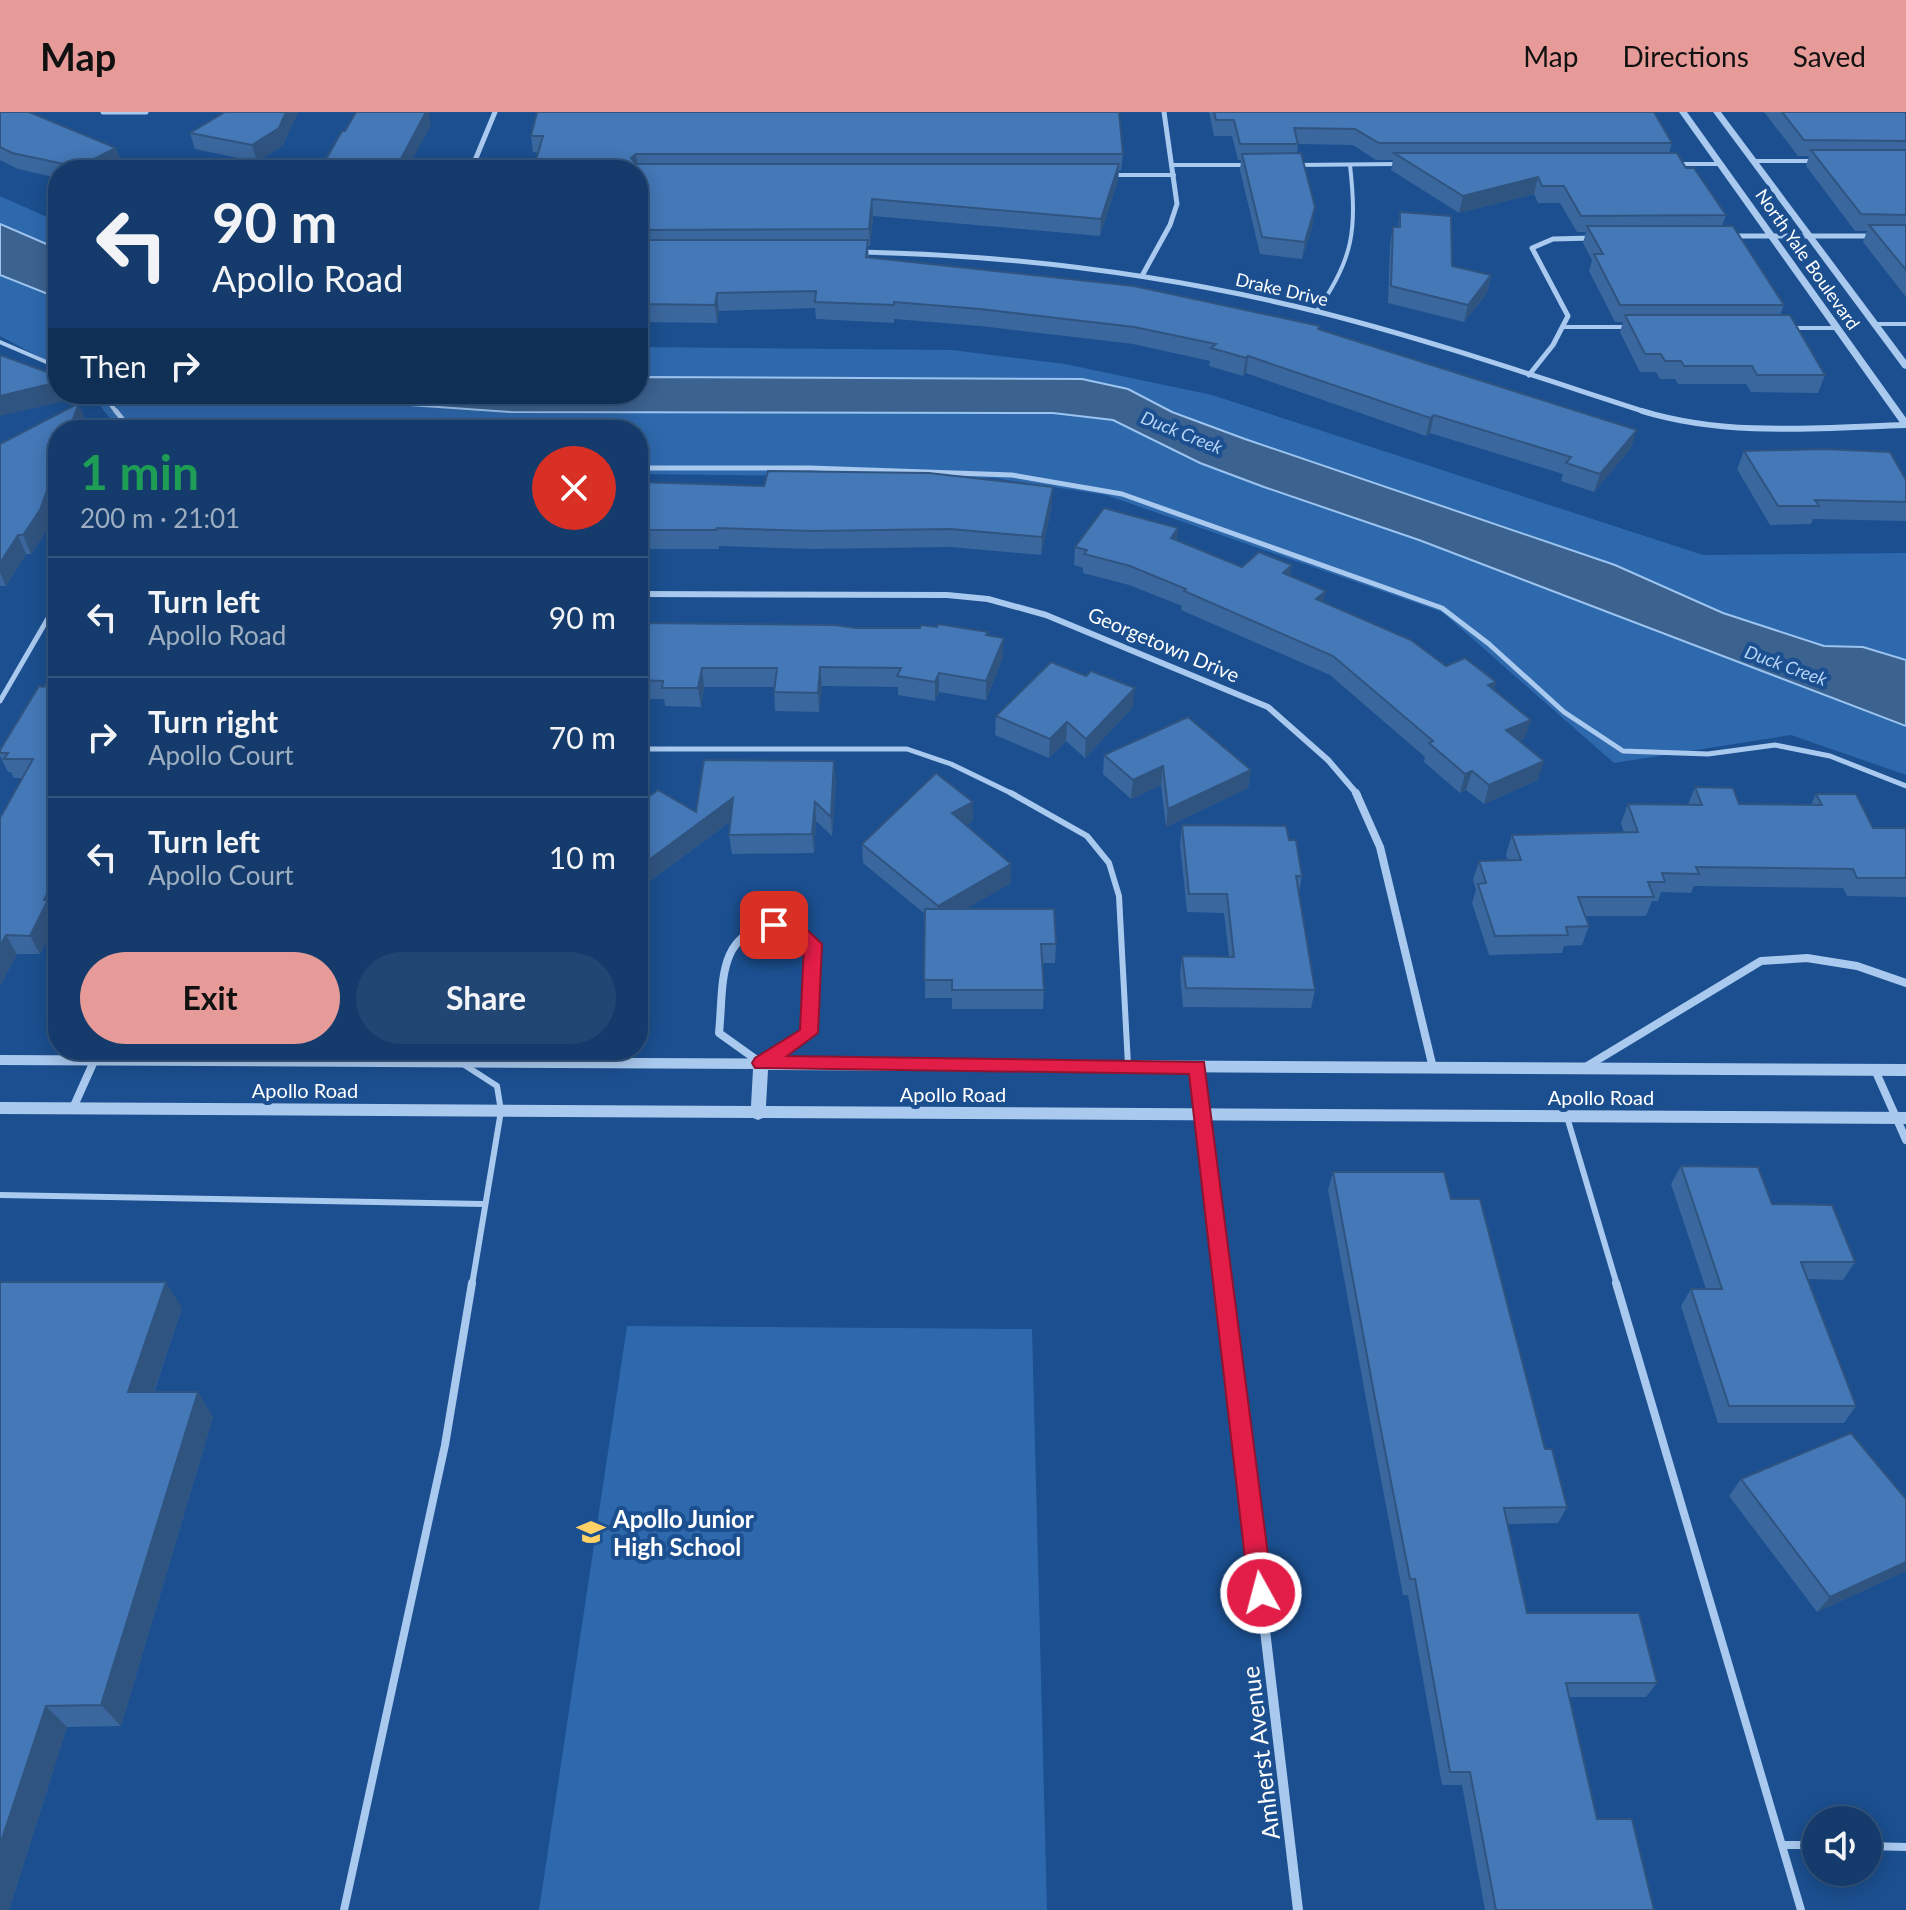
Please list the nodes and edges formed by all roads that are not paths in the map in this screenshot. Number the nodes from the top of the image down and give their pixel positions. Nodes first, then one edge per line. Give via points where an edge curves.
1 (103, 112) edge
2 (146, 112) edge
3 (495, 112) edge
4 (1164, 112) edge
5 (1683, 112) edge
6 (1717, 112) edge
7 (475, 160) edge
8 (1754, 161) junction
9 (1818, 161) edge
10 (1397, 164) edge
11 (1665, 164) edge
12 (1720, 164) junction
13 (1173, 165) junction
14 (1247, 165) edge
15 (1291, 165) edge
16 (1350, 165) junction
17 (1111, 175) edge
18 (1174, 175) junction
19 (1771, 235) junction
20 (1716, 236) edge
21 (1810, 236) junction
22 (1875, 236) edge
23 (1607, 237) edge
24 (853, 252) edge
25 (1143, 274) junction
26 (1316, 312) junction
27 (1875, 324) junction
28 (1906, 324) edge
29 (1563, 327) junction
30 (1637, 328) edge
31 (1780, 328) edge
32 (1837, 328) junction
33 (0, 342) edge
34 (48, 363) edge
35 (1906, 366) edge
36 (1529, 375) junction
37 (111, 404) edge
38 (123, 420) edge
39 (1906, 425) edge
40 (648, 468) edge
41 (648, 594) edge
42 (48, 618) edge
43 (0, 701) edge
44 (648, 749) edge
45 (1906, 786) edge
46 (1906, 983) edge
47 (48, 1058) edge
48 (0, 1060) edge
49 (95, 1060) edge
50 (439, 1060) edge
51 (458, 1062) junction
52 (761, 1063) junction
53 (1129, 1066) junction
54 (1198, 1067) junction
55 (1433, 1068) junction
56 (1582, 1069) junction
57 (1875, 1070) junction
58 (1906, 1070) edge
59 (0, 1108) edge
60 (73, 1108) junction
61 (501, 1111) junction
62 (758, 1114) junction
63 (1204, 1115) junction
64 (1567, 1117) junction
65 (1901, 1118) edge
66 (1906, 1140) edge
67 (0, 1195) edge
68 (483, 1204) junction
69 (1782, 1845) junction
70 (1802, 1845) edge
71 (1882, 1846) edge
72 (1906, 1847) edge
73 (344, 1910) edge
74 (1298, 1910) edge
75 (1801, 1910) edge

1 - 2 street
3 - 7 street
4 - 13 street
5 - 12 street, North Yale Boulevard
6 - 8 street, North Yale Boulevard
8 - 9 lane
8 - 21 street, North Yale Boulevard
10 - 16 lane
11 - 12 lane
12 - 19 street, North Yale Boulevard
13 - 14 lane
13 - 18 street
15 - 16 lane
16 - 26 lane via 1357,222 1351,250 1341,279
17 - 18 lane
18 - 25 street via 1174,214
19 - 20 street
19 - 21 street
19 - 32 street, North Yale Boulevard
21 - 22 street
21 - 27 street, North Yale Boulevard
23 - 29 street via 1561,238 1532,248 1568,316
24 - 25 street, Drake Drive via 1014,259
25 - 26 street, Drake Drive
26 - 36 street, Drake Drive
27 - 28 lane
27 - 35 street, North Yale Boulevard
29 - 30 lane
29 - 36 street
31 - 32 lane
32 - 39 street, North Yale Boulevard
33 - 34 lane
36 - 39 street, Drake Drive via 1702,426
37 - 38 lane
40 - 45 lane via 1012,475 1122,494 1442,608 1564,712 1623,751 1708,754 1775,745 1830,756
41 - 55 street, Georgetown Drive via 988,599 1046,615 1268,707 1328,760 1359,797 1380,847
42 - 43 lane
44 - 53 lane via 907,749 951,764 1087,836 1109,863 1119,896
46 - 56 street, Apollo Road via 1857,966 1807,958 1761,961
47 - 48 street, Apollo Road
49 - 60 street
50 - 51 street, Apollo Road
51 - 52 street, Apollo Road
51 - 61 lane via 497,1086
52 - 52 street via 809,1033 815,953 807,936 786,926 749,930 728,953 719,1033
52 - 53 street, Apollo Road
52 - 62 street
53 - 54 street, Apollo Road
54 - 55 street, Apollo Road
54 - 63 street, Amherst Avenue
55 - 56 street, Apollo Road
56 - 57 street, Apollo Road
57 - 58 street, Apollo Road
57 - 65 street
59 - 60 street, Apollo Road
60 - 61 street, Apollo Road
61 - 62 street, Apollo Road
61 - 68 lane
62 - 63 street, Apollo Road
63 - 64 street, Apollo Road
63 - 74 street, Amherst Avenue
64 - 65 street, Apollo Road
64 - 69 lane
65 - 66 street
67 - 68 lane
68 - 73 lane via 445,1445
69 - 70 lane
69 - 75 lane
71 - 72 lane

